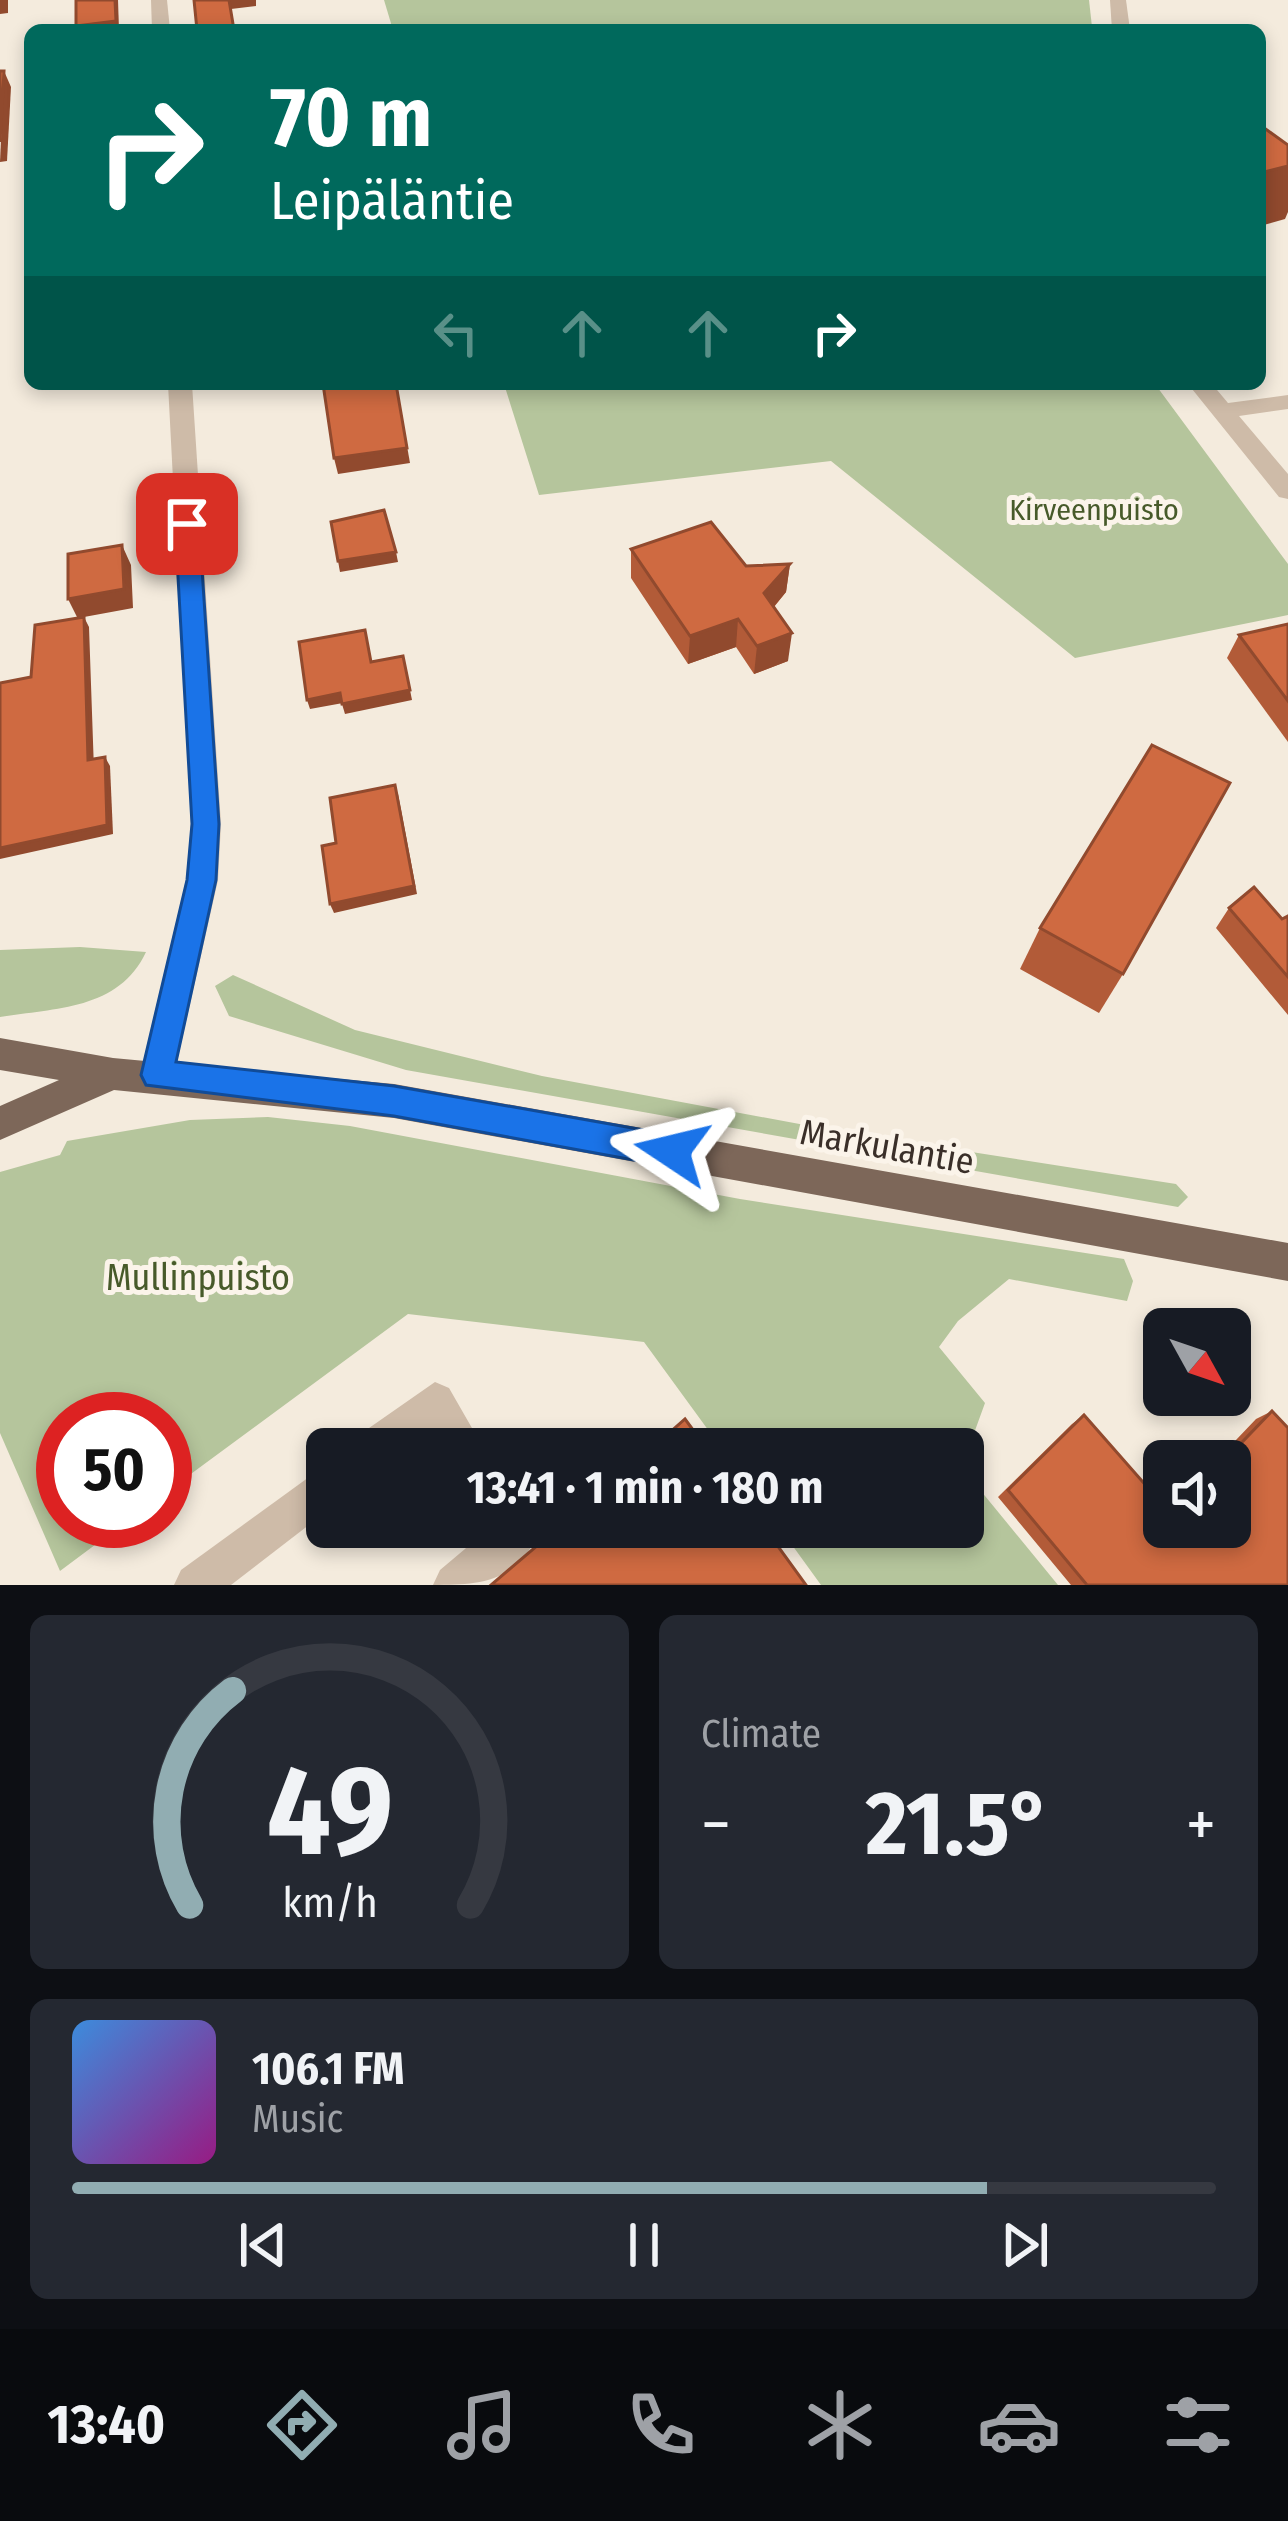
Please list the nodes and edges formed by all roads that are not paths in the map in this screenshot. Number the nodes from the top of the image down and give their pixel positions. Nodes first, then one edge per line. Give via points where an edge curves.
1 (180, 390) edge
2 (1205, 390) edge
3 (1288, 403) edge
4 (1222, 411) junction
5 (1288, 491) edge
6 (0, 1054) edge
7 (113, 1074) junction
8 (157, 1075) junction
9 (0, 1123) edge
10 (1288, 1262) edge
11 (401, 1428) edge
12 (451, 1428) edge
13 (306, 1501) edge
14 (499, 1548) edge
15 (196, 1585) edge
16 (455, 1585) edge

1 - 8 street via 206,824 202,880
2 - 4 street
3 - 4 street
4 - 5 street
6 - 7 main road, Markulantie
7 - 8 main road, Markulantie
7 - 9 main road, Markulantie
8 - 10 main road, Markulantie via 394,1101
11 - 12 street via 435,1402
13 - 15 street
14 - 16 street

